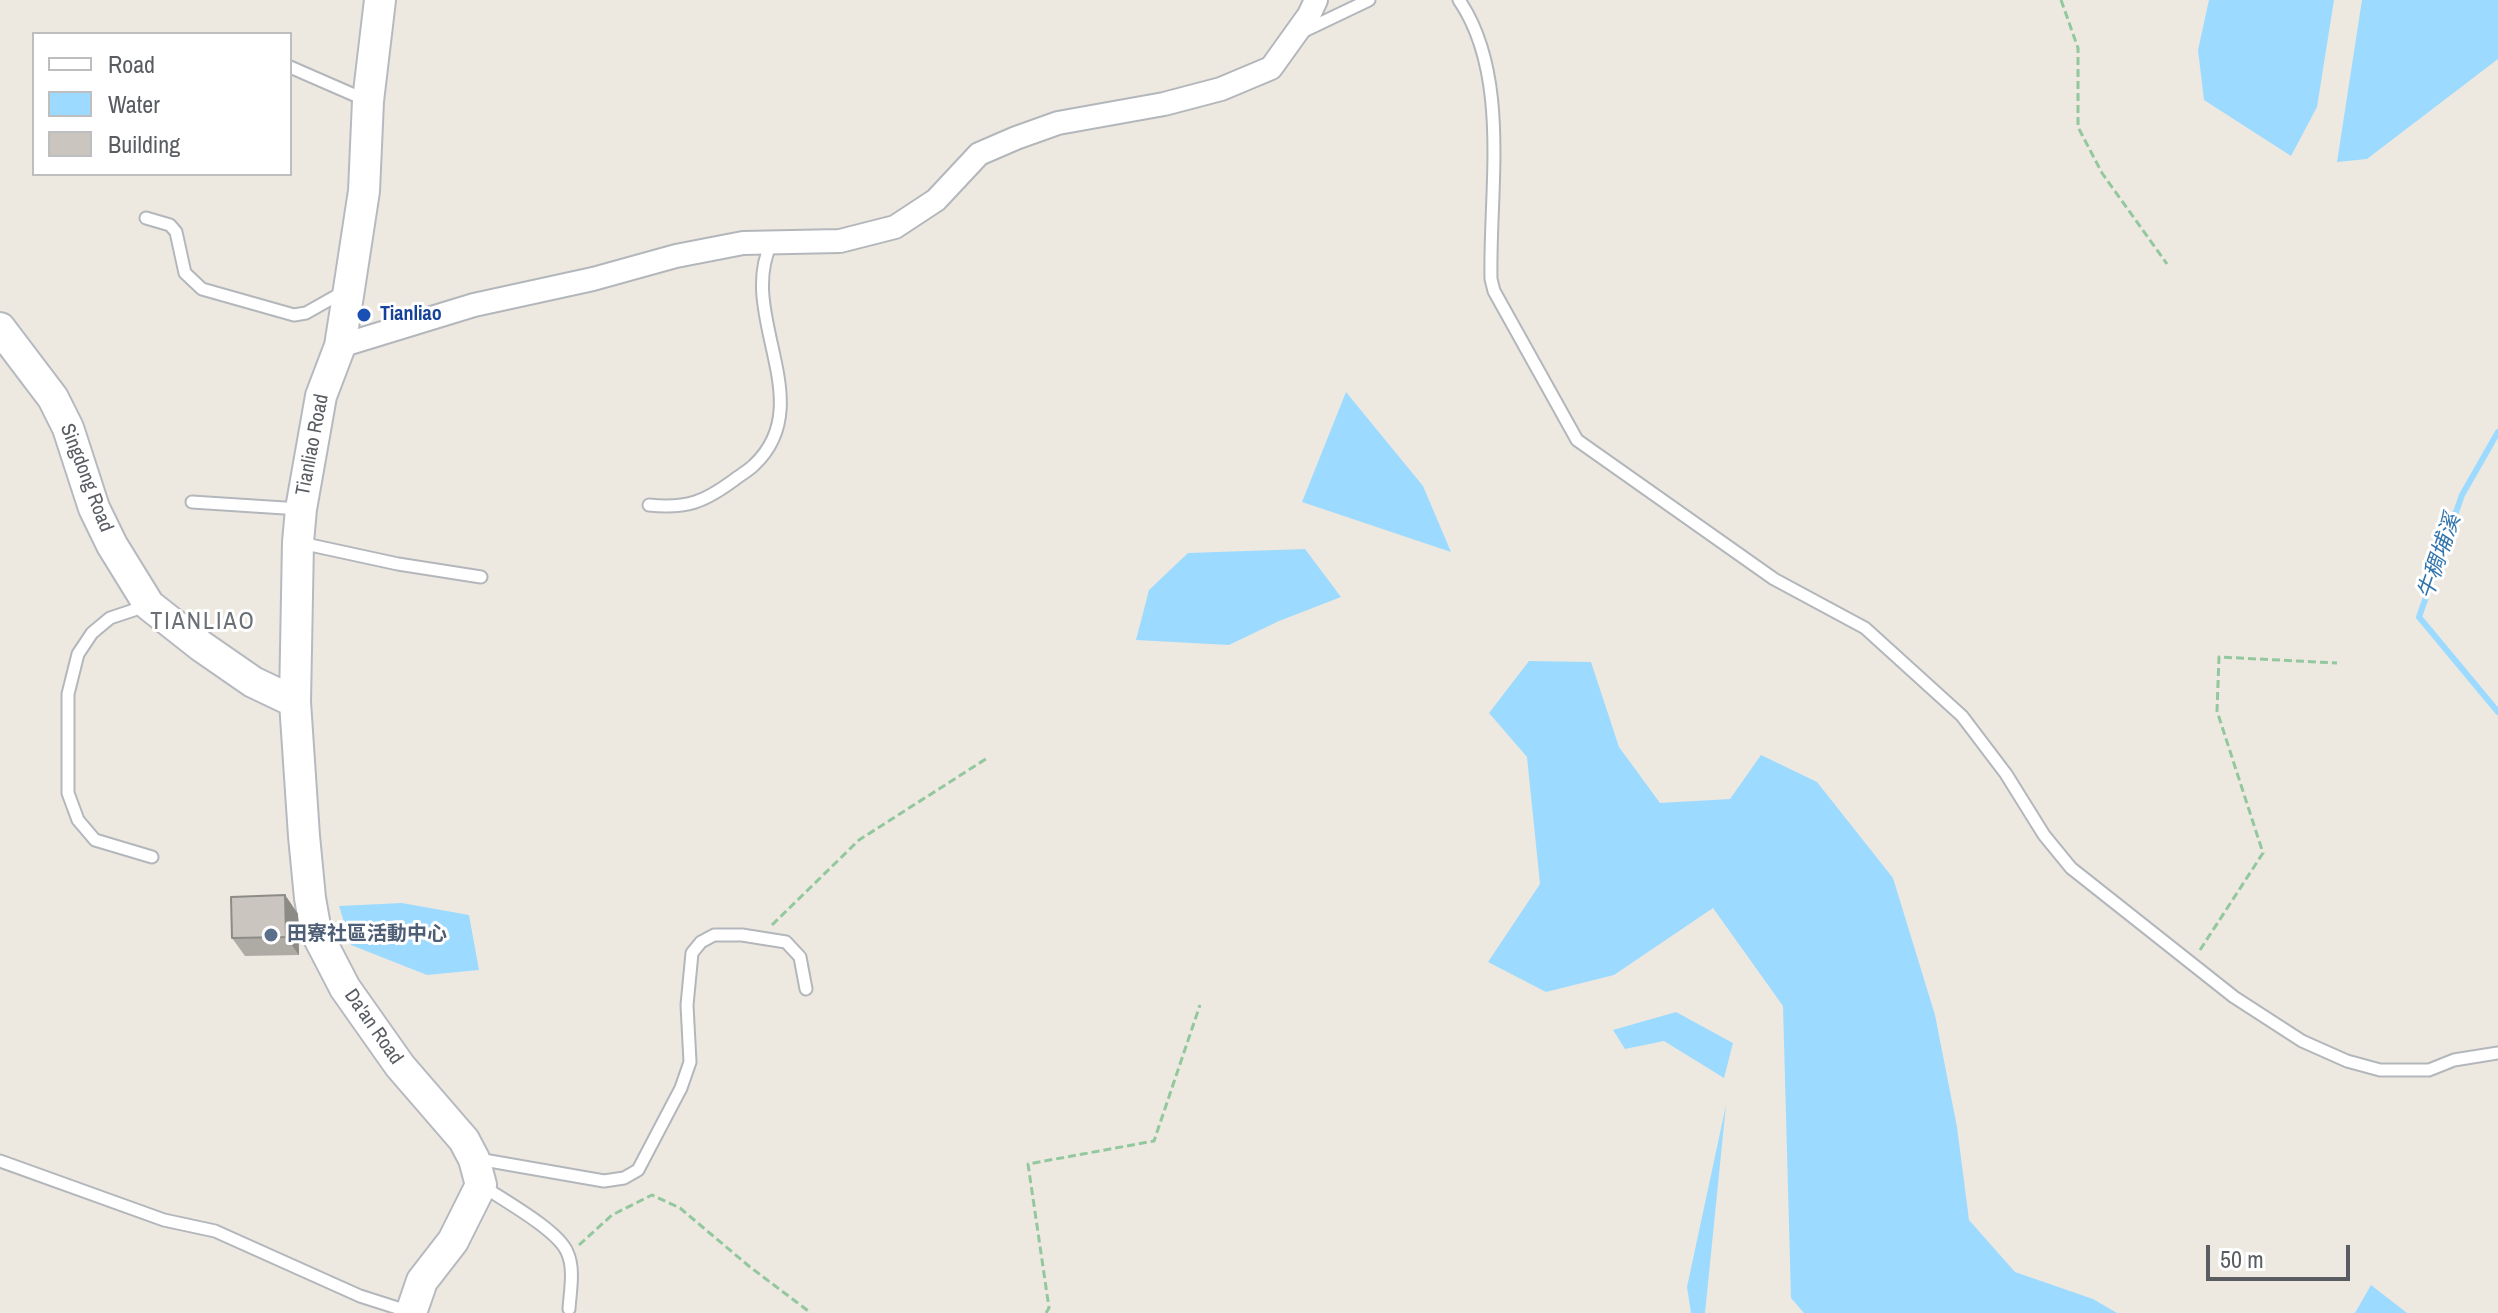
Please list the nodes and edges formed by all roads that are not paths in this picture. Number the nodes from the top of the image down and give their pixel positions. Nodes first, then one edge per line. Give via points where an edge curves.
1 (380, 0) edge
2 (1316, 0) edge
3 (1369, 0) edge
4 (1459, 0) edge
5 (1291, 38) junction
6 (292, 68) edge
7 (368, 101) junction
8 (146, 218) dead end
9 (771, 244) junction
10 (349, 289) junction
11 (0, 328) edge
12 (340, 346) junction
13 (192, 502) dead end
14 (649, 505) dead end
15 (301, 509) junction
16 (298, 542) junction
17 (481, 577) dead end
18 (149, 605) junction
19 (295, 702) junction
20 (152, 857) dead end
21 (806, 989) dead end
22 (2498, 1053) edge
23 (0, 1161) edge
24 (478, 1172) junction
25 (569, 1309) dead end
26 (411, 1313) edge

1 - 7 street, Tianliao Road
2 - 5 street
3 - 5 lane
4 - 22 lane via 1481,43 1490,96 1494,291 1577,440 1774,579 1865,628 1962,716 2071,868 2234,997 2302,1041 2380,1070 2429,1070
5 - 9 street via 1271,68 1221,89 1058,123 979,154 936,200 895,227 840,241
6 - 7 lane
7 - 10 street, Tianliao Road via 364,191
8 - 10 lane via 176,232 185,273 202,289 294,315
9 - 12 street via 743,243 676,256 474,305
9 - 14 lane via 762,280 781,415 768,447 754,465 713,495 676,508
10 - 12 street, Tianliao Road
11 - 18 street, Singdong Road via 53,398 94,508
12 - 15 street, Tianliao Road via 321,396
13 - 15 lane
15 - 16 street, Tianliao Road
16 - 17 lane
16 - 19 street, Tianliao Road
18 - 19 street, Singdong Road via 253,682
18 - 20 lane via 110,618 78,654 68,694 68,793 78,820 95,840
19 - 24 street, Da'an Road via 316,932 354,1001 400,1066 464,1140
21 - 24 lane via 800,957 786,942 714,935 701,942 692,953 687,1005 690,1062 638,1170 604,1181
23 - 26 lane via 164,1220 215,1231 360,1296
24 - 25 lane via 557,1236 568,1252
24 - 26 street via 453,1241 422,1281

